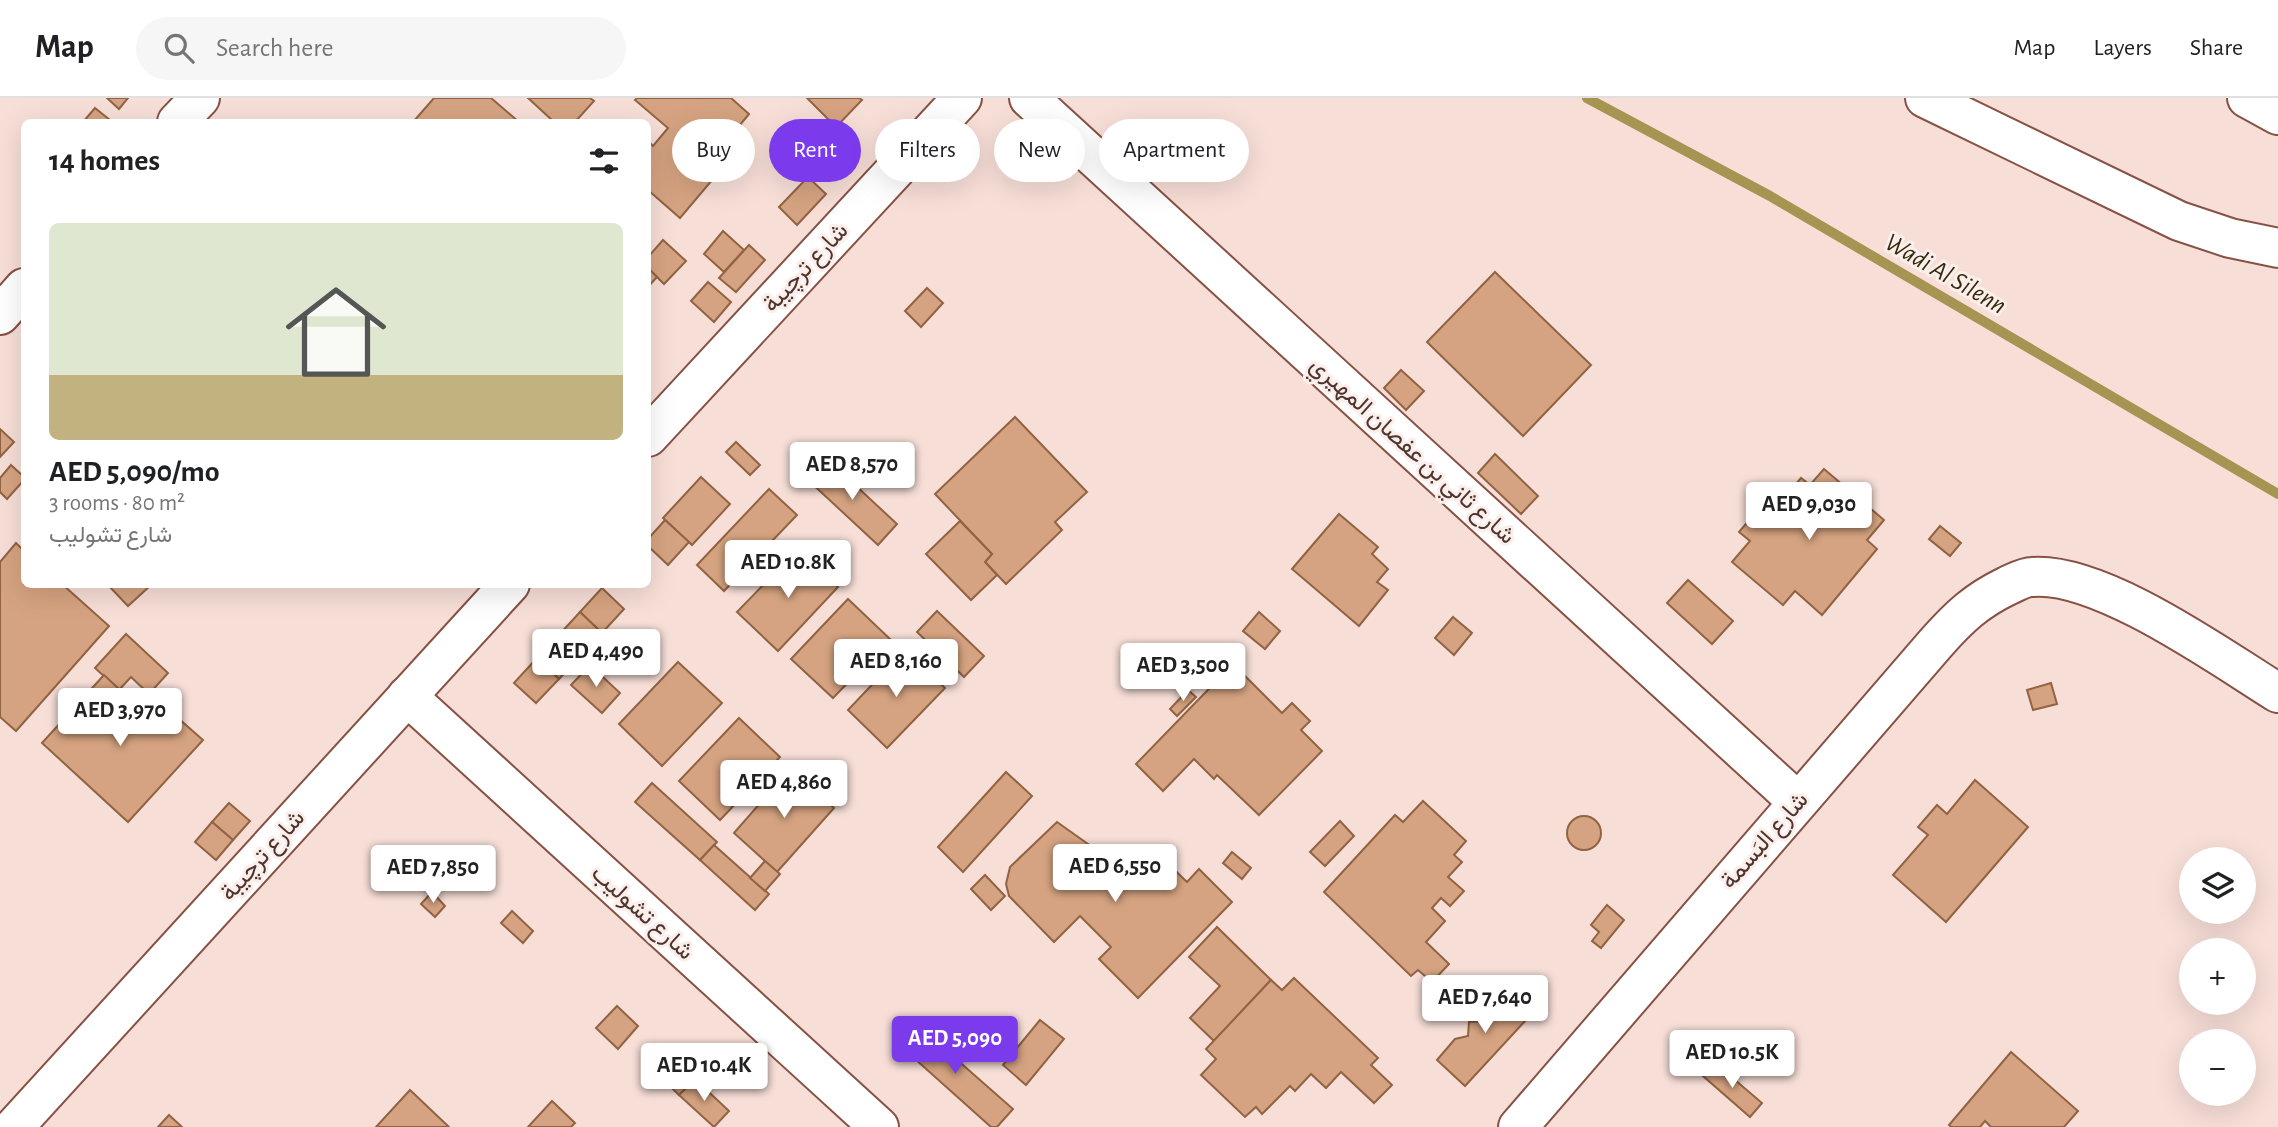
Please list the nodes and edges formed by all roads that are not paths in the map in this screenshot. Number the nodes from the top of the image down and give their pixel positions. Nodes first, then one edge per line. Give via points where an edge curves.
1 (200, 98) edge
2 (962, 98) edge
3 (1029, 98) edge
4 (1925, 98) edge
5 (2247, 98) edge
6 (2278, 115) edge
7 (180, 119) edge
8 (2278, 248) edge
9 (21, 291) edge
10 (0, 315) edge
11 (651, 434) edge
12 (506, 588) edge
13 (2278, 693) edge
14 (407, 696) junction
15 (1797, 801) junction
16 (14, 1127) edge
17 (879, 1127) edge
18 (1518, 1127) edge

1 - 7 street
2 - 11 street, شارع ترچيبة
3 - 15 street, شارع ثاني بن عفصان المهيري
4 - 8 street via 2179,221
5 - 6 street
9 - 10 street
12 - 14 street, شارع ترچيبة
13 - 15 street, شارع البَسمة via 2125,601 2089,587 2030,577 1963,612
14 - 16 street, شارع ترچيبة
14 - 17 street, شارع تشوليب
15 - 18 street, شارع البَسمة

